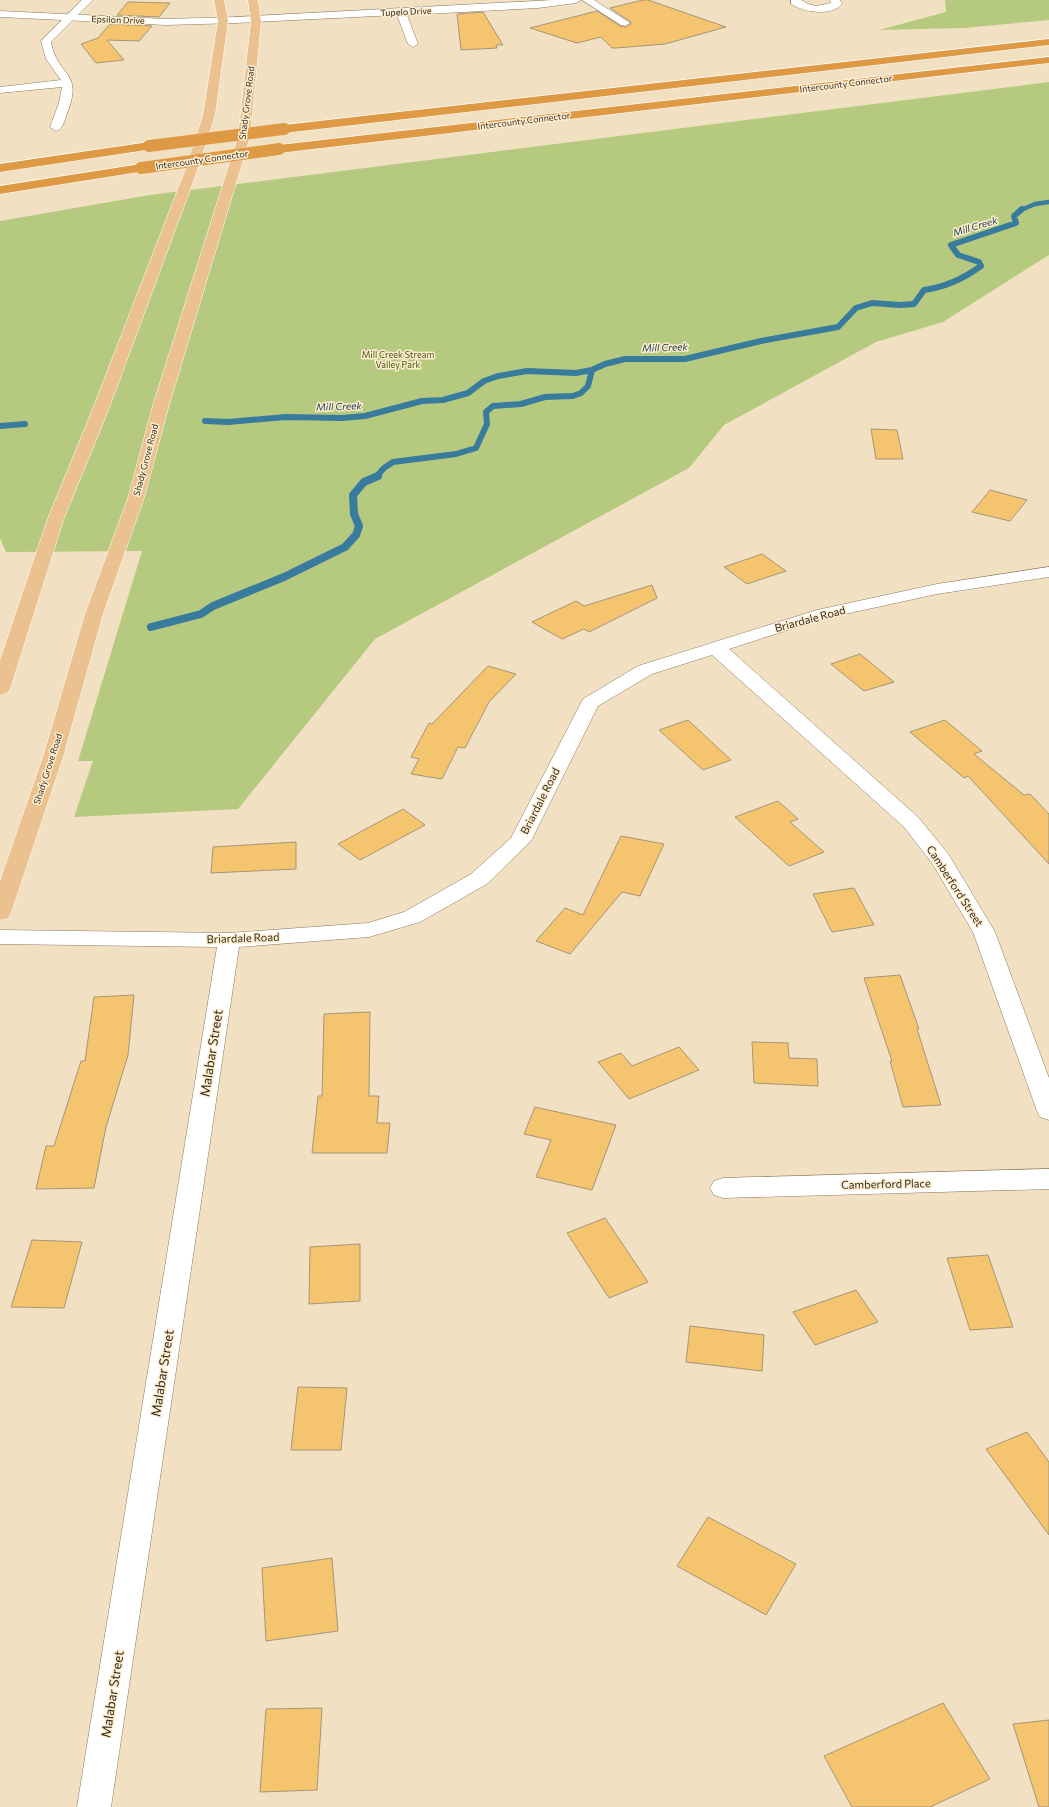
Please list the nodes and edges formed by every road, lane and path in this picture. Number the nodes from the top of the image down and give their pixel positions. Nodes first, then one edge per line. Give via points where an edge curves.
1 (88, 0) edge
2 (219, 0) edge
3 (253, 0) edge
4 (576, 0) edge
5 (587, 0) edge
6 (795, 0) edge
7 (835, 0) edge
8 (402, 12) junction
9 (0, 14) edge
10 (68, 18) junction
11 (256, 19) junction
12 (230, 20) junction
13 (625, 23) dead end
14 (1049, 42) edge
15 (413, 44) dead end
16 (1049, 60) edge
17 (67, 83) junction
18 (0, 90) edge
19 (56, 127) dead end
20 (0, 168) edge
21 (0, 190) edge
22 (1049, 572) edge
23 (715, 647) junction
24 (0, 689) edge
25 (0, 913) edge
26 (0, 936) edge
27 (229, 940) junction
28 (1049, 1111) edge
29 (1049, 1179) edge
30 (723, 1188) dead end
31 (94, 1807) edge

1 - 10 street
2 - 12 main road
3 - 11 main road, Shady Grove Road
4 - 8 street, Tupelo Drive
5 - 13 street
6 - 7 street via 798,4 816,8 835,6
8 - 11 street, Tupelo Drive
8 - 15 street
9 - 10 street, Epsilon Drive
10 - 12 street, Epsilon Drive via 166,22
10 - 17 street via 46,41 46,48
11 - 12 street, Tupelo Drive
11 - 25 main road, Shady Grove Road via 244,137 161,405 136,498 94,614 53,757
12 - 24 main road via 209,115 190,171 100,411 56,518
14 - 20 highway, Intercounty Connector, bridge via 149,146
16 - 21 highway, Intercounty Connector, bridge via 279,149
17 - 18 street
17 - 19 street via 65,104
22 - 23 street, Briardale Road via 937,589 825,614
23 - 27 street, Briardale Road via 644,670 590,703 520,841 479,879 412,917 369,930
23 - 28 street, Camberford Street via 911,822 941,860 984,932
26 - 27 street, Briardale Road
27 - 31 street, Malabar Street
29 - 30 street, Camberford Place

